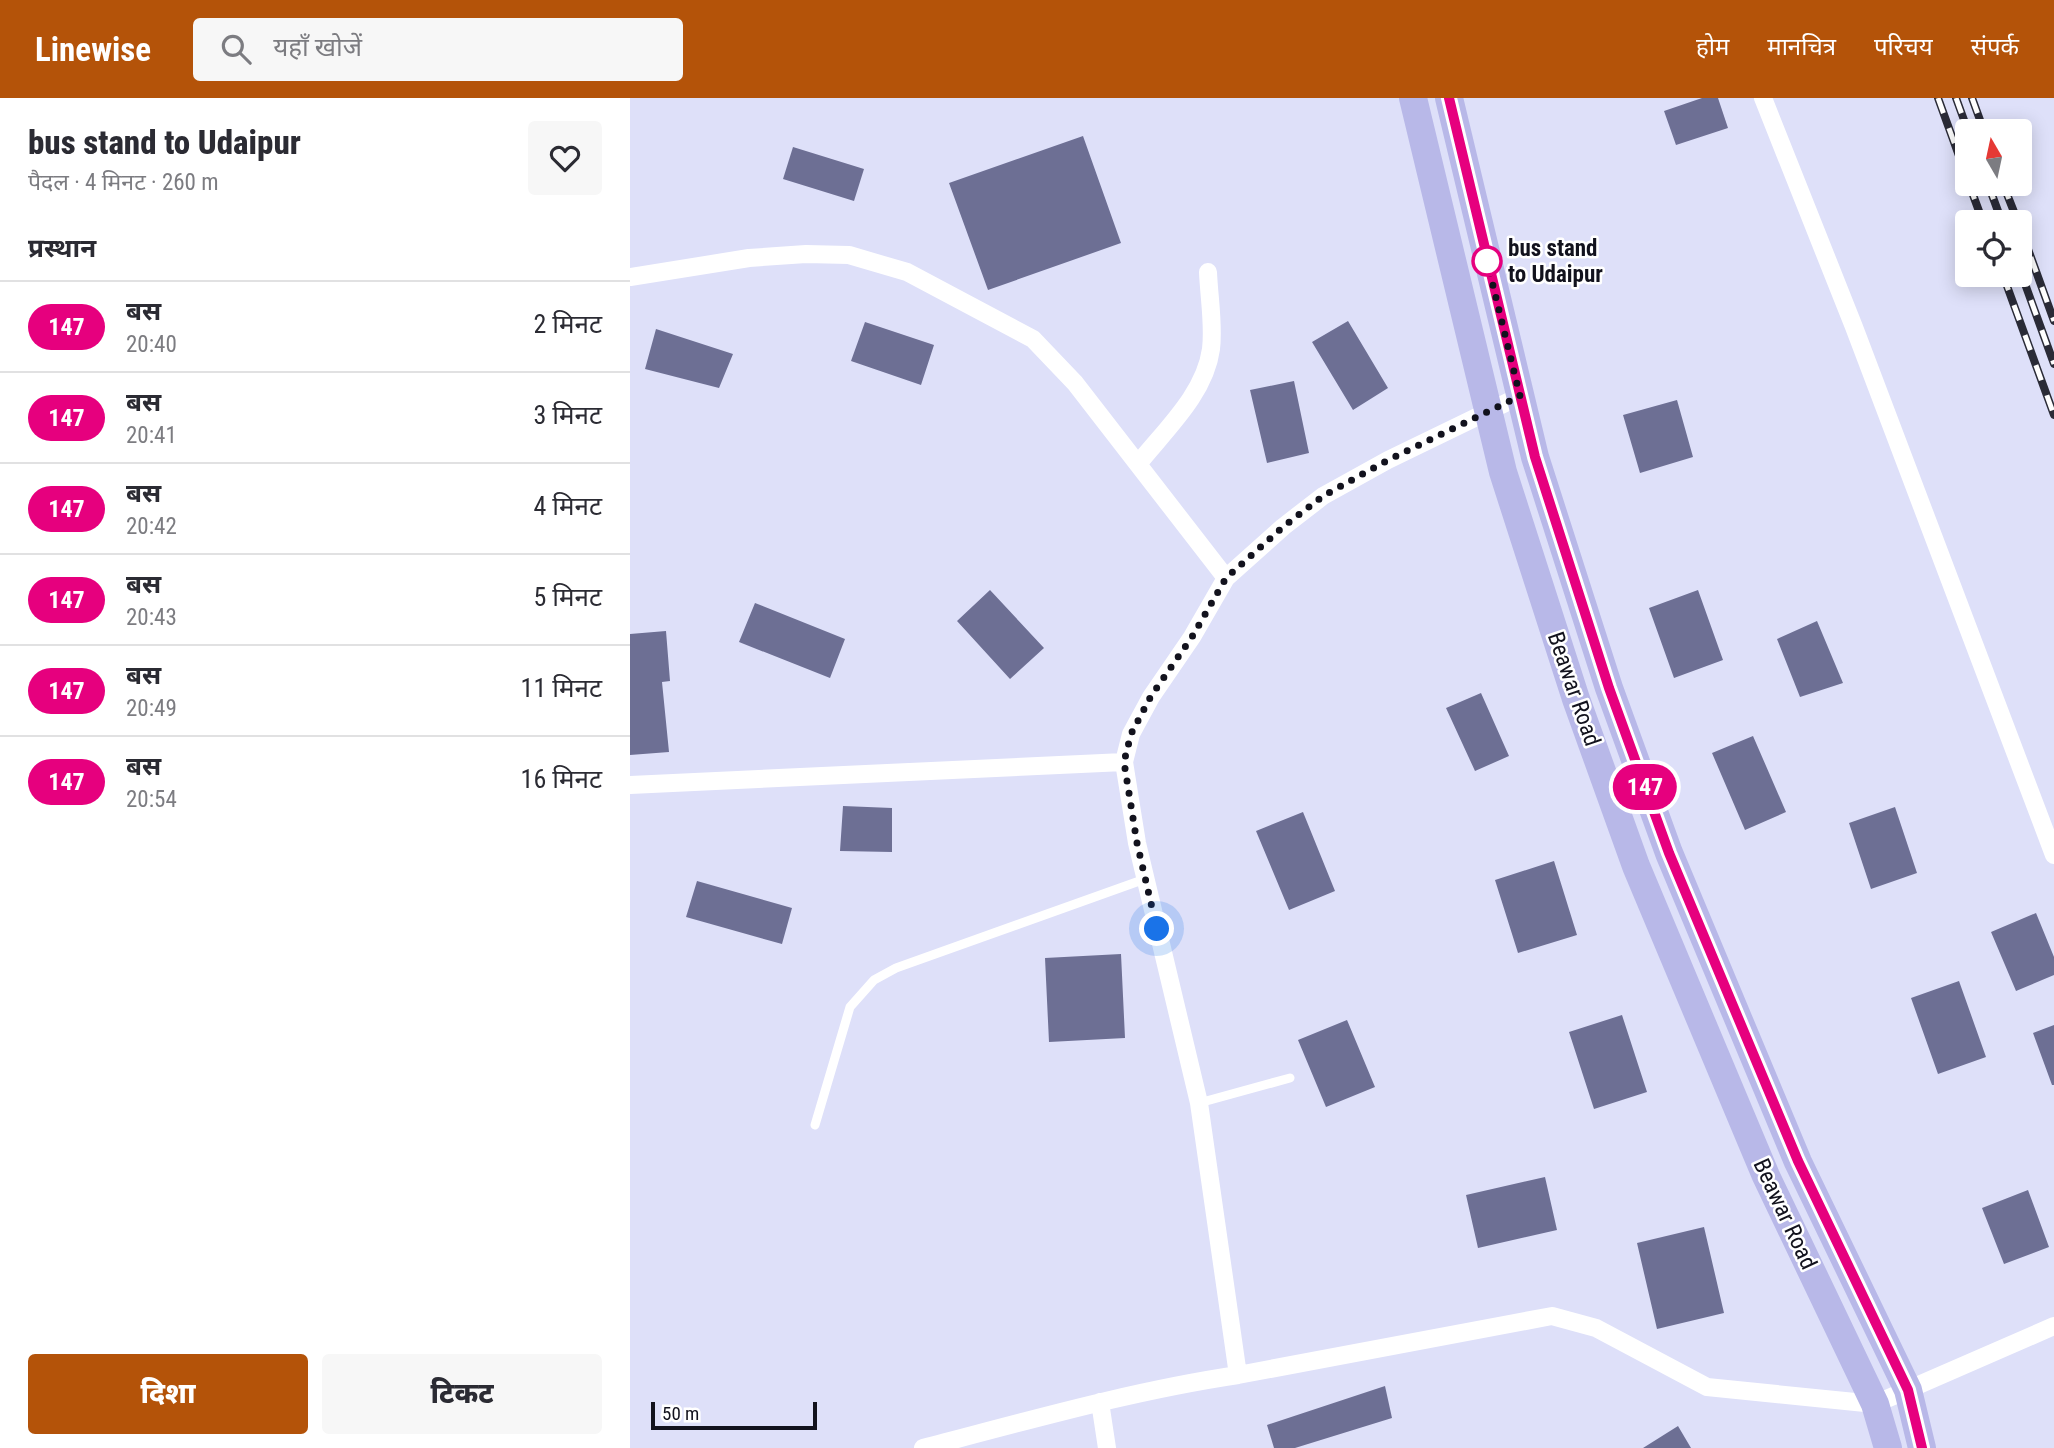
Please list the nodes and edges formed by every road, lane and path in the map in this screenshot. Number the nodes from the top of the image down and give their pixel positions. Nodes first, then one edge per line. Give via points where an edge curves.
1 (1413, 98) edge
2 (1449, 98) edge
3 (1763, 98) edge
4 (1208, 272) dead end
5 (630, 277) edge
6 (1520, 396) junction
7 (1488, 411) junction
8 (1138, 464) junction
9 (1226, 578) junction
10 (1124, 762) junction
11 (630, 785) edge
12 (2054, 855) edge
13 (1144, 874) junction
14 (1290, 1078) dead end
15 (1199, 1102) junction
16 (815, 1125) dead end
17 (2054, 1326) edge
18 (1238, 1375) junction
19 (1908, 1390) junction
20 (1100, 1402) junction
21 (1875, 1404) junction
22 (923, 1448) edge
23 (1107, 1448) edge
24 (1888, 1448) edge
25 (1922, 1448) edge

1 - 7 main road, Beawar Road
2 - 6 main road, Beawar Road
3 - 12 street
4 - 8 street via 1211,348 1205,373 1190,400
5 - 8 street via 806,254 849,255 907,272 1033,339 1075,383
6 - 7 street
6 - 19 main road, Beawar Road via 1609,688 1669,853 1798,1161
7 - 9 street via 1323,496
7 - 21 main road, Beawar Road via 1576,699 1636,866 1766,1176
8 - 9 street
9 - 10 street via 1151,696 1131,734
10 - 11 street
10 - 13 street
13 - 15 street
13 - 16 lane via 874,980 850,1007
14 - 15 lane
15 - 18 street
17 - 19 street
18 - 20 street
18 - 21 street via 1552,1316 1596,1328 1707,1387
19 - 21 street
19 - 25 main road, Beawar Road
20 - 22 street
20 - 23 street
21 - 24 main road, Beawar Road

